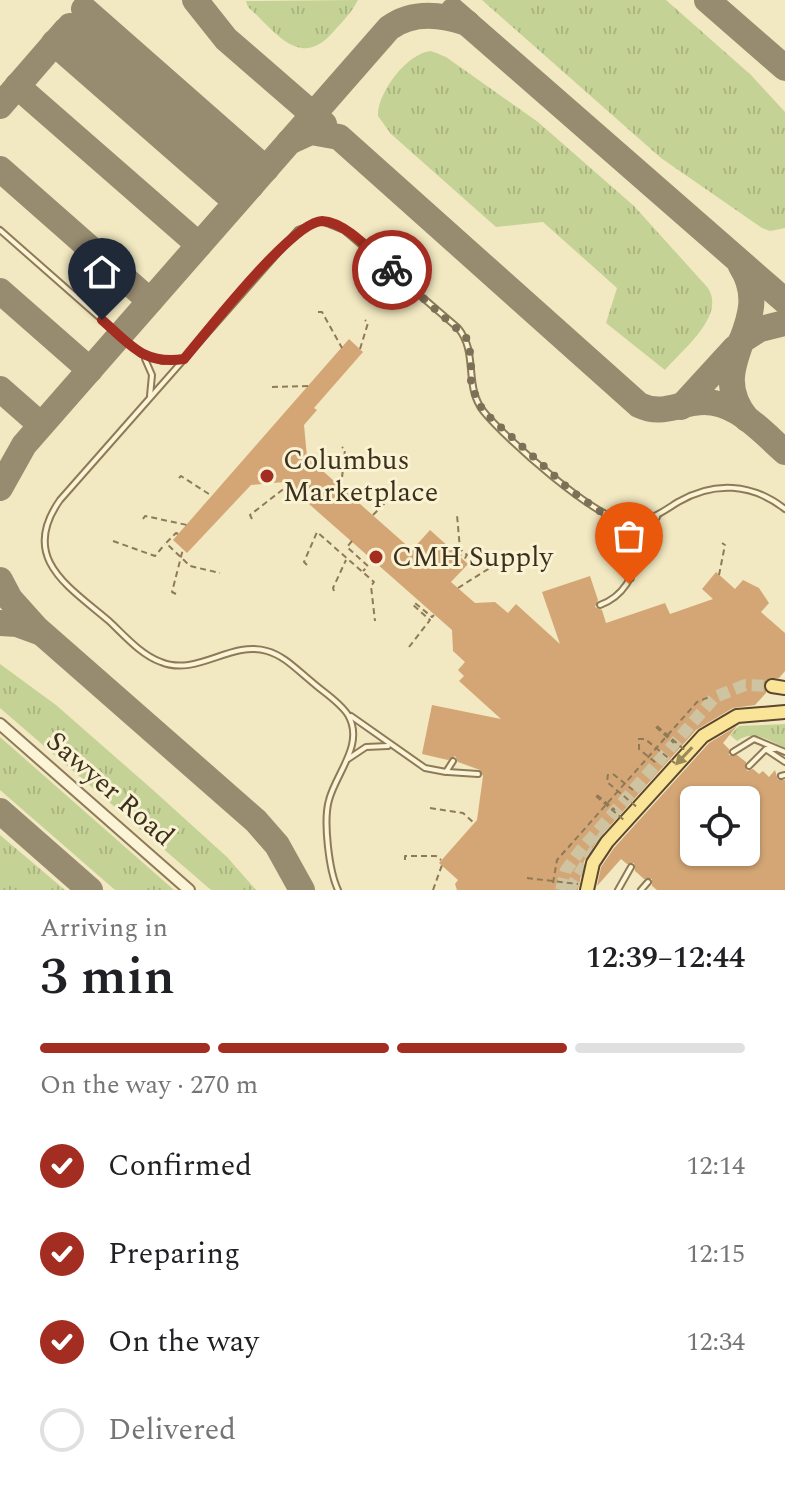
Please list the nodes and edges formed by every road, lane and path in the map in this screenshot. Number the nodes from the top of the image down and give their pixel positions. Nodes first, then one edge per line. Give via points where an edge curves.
1 (0, 230) edge
2 (318, 312) dead end
3 (365, 320) dead end
4 (342, 348) dead end
5 (360, 349) dead end
6 (141, 354) junction
7 (184, 359) junction
8 (308, 386) dead end
9 (272, 387) dead end
10 (150, 398) junction
11 (342, 447) dead end
12 (179, 478) dead end
13 (341, 487) dead end
14 (391, 491) dead end
15 (296, 493) dead end
16 (212, 496) dead end
17 (785, 509) edge
18 (373, 515) dead end
19 (457, 515) dead end
20 (658, 515) junction
21 (610, 516) junction
22 (143, 519) dead end
23 (252, 519) dead end
24 (187, 525) dead end
25 (178, 534) dead end
26 (113, 541) dead end
27 (352, 541) dead end
28 (166, 543) junction
29 (722, 543) dead end
30 (183, 549) dead end
31 (639, 551) junction
32 (456, 553) dead end
33 (503, 555) dead end
34 (347, 559) junction
35 (307, 565) dead end
36 (220, 573) dead end
37 (362, 573) junction
38 (719, 575) dead end
39 (458, 588) dead end
40 (334, 591) dead end
41 (176, 594) dead end
42 (600, 605) dead end
43 (434, 615) dead end
44 (375, 621) dead end
45 (409, 647) dead end
46 (709, 697) dead end
47 (346, 712) junction
48 (785, 712) edge
49 (0, 724) edge
50 (667, 736) junction
51 (674, 743) dead end
52 (392, 747) junction
53 (766, 749) junction
54 (687, 752) junction
55 (733, 752) dead end
56 (785, 752) edge
57 (648, 757) junction
58 (453, 761) dead end
59 (785, 762) edge
60 (656, 763) dead end
61 (345, 764) junction
62 (676, 764) junction
63 (749, 766) dead end
64 (446, 772) junction
65 (478, 774) dead end
66 (608, 774) dead end
67 (613, 774) dead end
68 (624, 783) junction
69 (633, 790) dead end
70 (606, 803) junction
71 (430, 808) dead end
72 (638, 808) junction
73 (615, 810) dead end
74 (625, 821) junction
75 (474, 823) dead end
76 (405, 860) dead end
77 (441, 860) dead end
78 (442, 865) dead end
79 (631, 867) dead end
80 (527, 878) dead end
81 (648, 882) dead end
82 (553, 883) dead end
83 (587, 888) edge
84 (189, 890) edge
85 (338, 890) edge
86 (433, 890) edge
87 (618, 890) edge
88 (641, 890) edge

1 - 6 lane
2 - 4 path
3 - 5 path
6 - 7 lane via 162,361
6 - 10 lane via 152,375
7 - 10 lane
7 - 21 lane via 298,230 310,223 332,224 458,328 470,348 471,386 483,411 570,490
8 - 9 path
10 - 47 lane via 50,514 45,549 54,573 159,662 189,665 236,651 267,651 291,664
11 - 13 path
12 - 16 path
14 - 18 path via 394,494
15 - 23 path via 286,487 250,515
17 - 20 lane via 766,496 728,486 697,492
19 - 32 path via 460,549 467,555
20 - 21 lane via 627,522
20 - 31 lane
21 - 31 lane via 632,534
22 - 24 path
25 - 28 path
26 - 28 path via 155,556
27 - 37 path via 347,547 368,566
28 - 36 path via 190,566
29 - 38 path
30 - 41 path, bridge via 172,592
31 - 42 lane via 623,593
33 - 39 path
34 - 35 path via 317,532
34 - 37 path
34 - 40 path
37 - 44 path via 374,582
43 - 45 path via 413,605 430,620
46 - 50 path via 697,702
47 - 52 lane
47 - 61 lane via 354,736
48 - 54 main road via 748,714 717,725
49 - 84 street, Sawyer Road
50 - 51 path
50 - 54 path, bridge via 657,727
50 - 57 path
52 - 61 lane via 366,747
52 - 64 lane via 425,768
53 - 56 lane
53 - 59 lane
53 - 63 lane
54 -> 62 main road, bridge
55 - 56 lane via 754,739
57 - 60 path
57 - 62 path, bridge via 639,741 645,739
57 - 68 path
58 - 64 lane
61 - 85 lane via 328,809 331,867
62 - 72 main road
64 - 65 lane
66 - 72 path, bridge via 607,782
67 - 68 path
68 - 69 path
68 - 70 path
70 - 73 path
70 - 74 path, bridge via 596,796
70 - 82 path via 557,860
71 - 75 path via 463,813
72 - 74 main road, bridge
74 - 83 main road via 597,856
76 - 77 path
78 - 86 path
79 - 87 lane
80 - 83 path
81 - 88 lane

